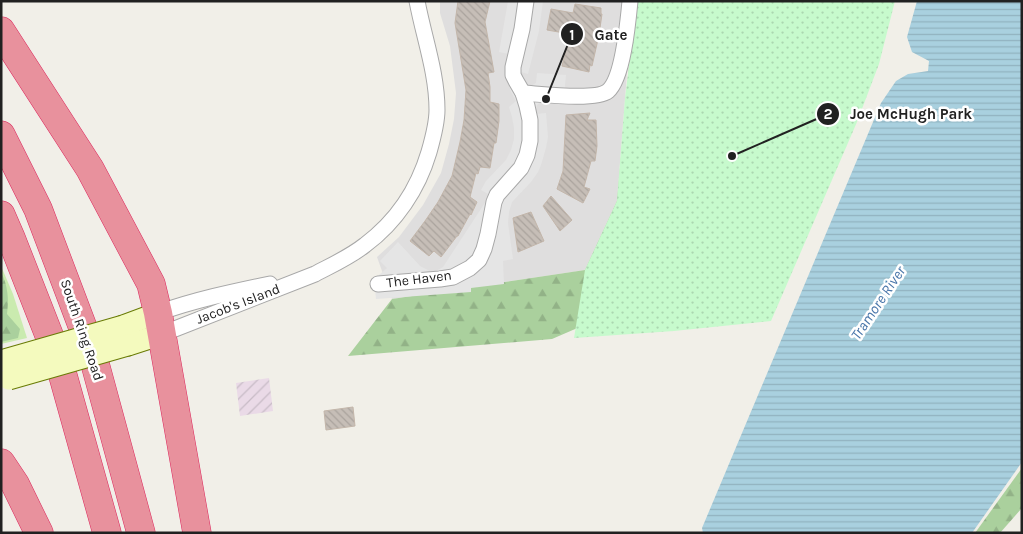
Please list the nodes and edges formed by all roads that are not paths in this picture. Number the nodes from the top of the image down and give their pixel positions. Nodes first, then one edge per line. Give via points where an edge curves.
1 (416, 1) edge
2 (526, 1) edge
3 (630, 1) edge
4 (1, 31) edge
5 (523, 93) junction
6 (1, 135) edge
7 (1, 215) edge
8 (315, 274) junction
9 (378, 284) dead end
10 (160, 324) junction
11 (4, 370) edge
12 (1, 463) edge
13 (39, 533) edge
14 (107, 533) edge
15 (141, 533) edge
16 (197, 533) edge

1 - 8 street, Jacob's Island via 432,69 437,112 426,163 409,198 384,229 366,245
2 - 5 street, The Haven via 513,68 513,75
3 - 5 street via 619,70 607,92 577,96
4 - 10 highway via 90,169 152,284
5 - 9 street, The Haven via 530,120 527,154 521,168 497,195 479,260 454,276
6 - 15 highway, South Ring Road via 38,210 91,349
7 - 14 highway via 58,358
8 - 10 street, Jacob's Island
8 - 10 street, Jacob's Island via 177,306
10 - 11 main road, bridge
10 - 16 highway
12 - 13 highway

